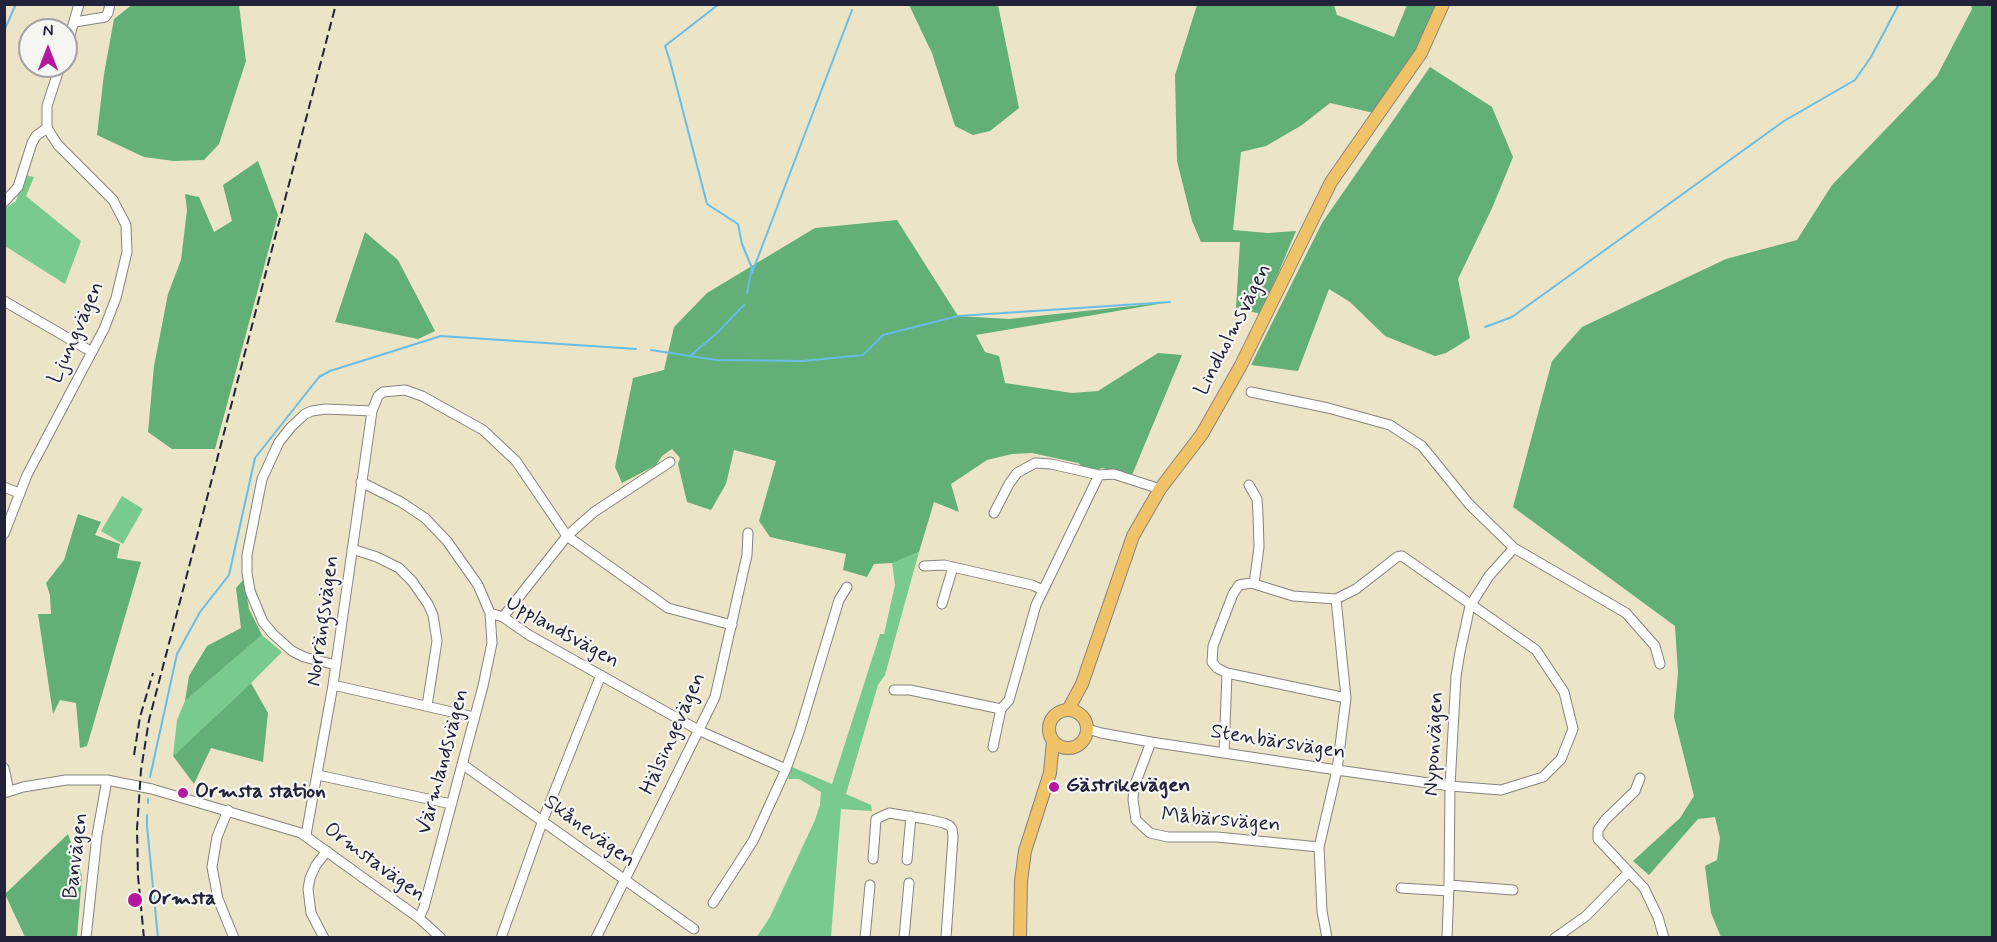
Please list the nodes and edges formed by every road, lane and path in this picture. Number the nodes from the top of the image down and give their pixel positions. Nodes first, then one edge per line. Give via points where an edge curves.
1 (110, 4) edge
2 (1443, 4) edge
3 (78, 22) edge
4 (56, 78) edge
5 (47, 128) junction
6 (8, 199) edge
7 (4, 301) edge
8 (92, 352) junction
9 (1251, 392) dead end
10 (372, 411) junction
11 (670, 462) dead end
12 (1099, 475) junction
13 (362, 482) junction
14 (1249, 485) dead end
15 (4, 487) edge
16 (1160, 489) junction
17 (19, 494) junction
18 (994, 513) dead end
19 (748, 533) dead end
20 (4, 534) edge
21 (567, 536) junction
22 (1514, 548) junction
23 (352, 549) junction
24 (924, 566) dead end
25 (953, 567) junction
26 (1254, 584) junction
27 (847, 588) dead end
28 (1043, 590) junction
29 (1336, 599) junction
30 (942, 604) dead end
31 (1470, 606) junction
32 (490, 613) junction
33 (503, 617) junction
34 (732, 625) junction
35 (1660, 664) dead end
36 (336, 665) junction
37 (1227, 673) junction
38 (601, 675) junction
39 (1082, 684) junction
40 (333, 685) junction
41 (894, 690) dead end
42 (1346, 698) junction
43 (427, 706) junction
44 (1000, 709) junction
45 (1068, 710) junction
46 (1081, 715) junction
47 (474, 717) junction
48 (700, 731) junction
49 (1087, 732) junction
50 (1053, 741) junction
51 (1151, 742) junction
52 (993, 747) dead end
53 (1069, 748) junction
54 (1224, 753) junction
55 (462, 764) junction
56 (4, 768) edge
57 (786, 769) junction
58 (1337, 770) junction
59 (1050, 773) junction
60 (318, 775) junction
61 (1640, 778) dead end
62 (107, 780) junction
63 (1450, 786) junction
64 (7, 792) edge
65 (451, 804) junction
66 (228, 810) junction
67 (911, 816) junction
68 (543, 820) junction
69 (306, 835) junction
70 (1319, 847) junction
71 (327, 851) junction
72 (873, 859) dead end
73 (907, 860) dead end
74 (1628, 873) junction
75 (625, 880) junction
76 (909, 883) dead end
77 (870, 885) dead end
78 (1401, 888) dead end
79 (1449, 888) junction
80 (1514, 890) dead end
81 (713, 903) dead end
82 (418, 918) junction
83 (694, 929) dead end
84 (1663, 937) edge
85 (86, 938) edge
86 (234, 938) edge
87 (324, 938) edge
88 (441, 938) edge
89 (501, 938) edge
90 (596, 938) edge
91 (865, 938) edge
92 (904, 938) edge
93 (946, 938) edge
94 (1020, 938) edge
95 (1327, 938) edge
96 (1447, 938) edge
97 (1555, 938) edge

1 - 3 street via 105,17
2 - 16 main road, Lindholmsvägen via 1421,53 1331,182 1240,367 1202,434
4 - 5 street via 47,106
5 - 6 street via 32,143 18,187
5 - 8 street, Ljungvägen via 58,145 113,200 126,225 127,252 116,298
7 - 8 street
8 - 17 street, Ljungvägen
9 - 22 street via 1390,425 1422,446 1469,504
10 - 13 street, Norrängsvägen
10 - 21 street via 383,392 405,390 468,420 516,461
10 - 36 street via 319,410 305,414 291,427 279,442 262,479 247,555 250,591 263,622 292,651
11 - 21 street via 594,512
12 - 16 street via 1114,474
12 - 18 street via 1035,463 1017,473
12 - 28 street
13 - 23 street, Norrängsvägen
13 - 32 street, Upplandsvägen via 425,518 447,541 477,585
14 - 26 street via 1257,499 1258,514
15 - 17 street
16 - 39 main road, Lindholmsvägen via 1133,536
17 - 20 street, Ljungvägen
19 - 34 street, Hälsingevägen
21 - 33 street
21 - 34 street via 668,608
22 - 31 street
22 - 35 street via 1626,613 1655,646
23 - 36 street, Norrängsvägen
23 - 43 street via 399,568 428,604 437,641
24 - 25 street
25 - 28 street
25 - 30 street
26 - 29 street via 1293,596
26 - 37 street via 1239,585 1233,594 1213,646 1212,662
27 - 57 street via 839,600
28 - 44 street via 1008,700
29 - 31 street, Stenbärsvägen via 1356,590 1402,556
29 - 42 street
31 - 63 street, Nyponvägen via 1456,676
31 - 63 street, Stenbärsvägen via 1536,650 1564,692 1573,729 1561,759 1543,777 1501,790
32 - 33 street, Upplandsvägen
32 - 47 street, Värmlandsvägen via 492,643
33 - 38 street, Upplandsvägen
34 - 48 street, Hälsingevägen via 715,697
36 - 40 street, Norrängsvägen
37 - 42 street
37 - 54 street
38 - 48 street, Upplandsvägen
38 - 68 street
39 - 45 main road, Lindholmsvägen
39 - 46 main road, Lindholmsvägen
40 - 43 street
40 - 60 street, Norrängsvägen
41 - 44 street
42 - 58 street
43 - 47 street
44 - 52 street
45 - 46 main road
45 - 50 main road, Lindholmsvägen via 1052,719 1049,728
46 - 49 main road, Lindholmsvägen
47 - 55 street, Värmlandsvägen
48 - 57 street, Upplandsvägen
48 - 75 street, Hälsingevägen
49 - 51 street, Stenbärsvägen
49 - 53 main road, Lindholmsvägen via 1078,746
50 - 53 main road
50 - 59 main road, Lindholmsvägen
51 - 54 street, Stenbärsvägen
51 - 70 street, Måbärsvägen via 1133,800 1136,820 1150,833
53 - 59 main road, Lindholmsvägen
54 - 58 street, Stenbärsvägen
55 - 65 street, Värmlandsvägen
55 - 68 street, Skånevägen
56 - 64 street
57 - 81 street via 753,841
58 - 63 street, Stenbärsvägen
58 - 70 street
59 - 94 main road, Lindholmsvägen via 1025,851
60 - 65 street
60 - 69 street, Norrängsvägen
61 - 74 street via 1635,791 1598,830 1598,839
62 - 64 street, Ormstavägen via 66,780
62 - 66 street, Ormstavägen
62 - 85 street, Banvägen
63 - 79 street, Nyponvägen
65 - 82 street, Värmlandsvägen
66 - 69 street, Ormstavägen
66 - 86 street via 217,837 212,867 218,898
67 - 72 street via 889,813 876,819
67 - 73 street
67 - 93 street via 944,823 952,830
68 - 75 street, Skånevägen
68 - 89 street
69 - 71 street, Ormstavägen
70 - 95 street
71 - 82 street, Ormstavägen
71 - 87 street via 316,865 308,889 311,913
74 - 84 street via 1644,888
74 - 97 street via 1586,916
75 - 83 street, Skånevägen
75 - 90 street, Hälsingevägen
76 - 92 street
77 - 91 street
78 - 79 street
79 - 80 street
79 - 96 street, Nyponvägen
82 - 88 street, Ormstavägen

